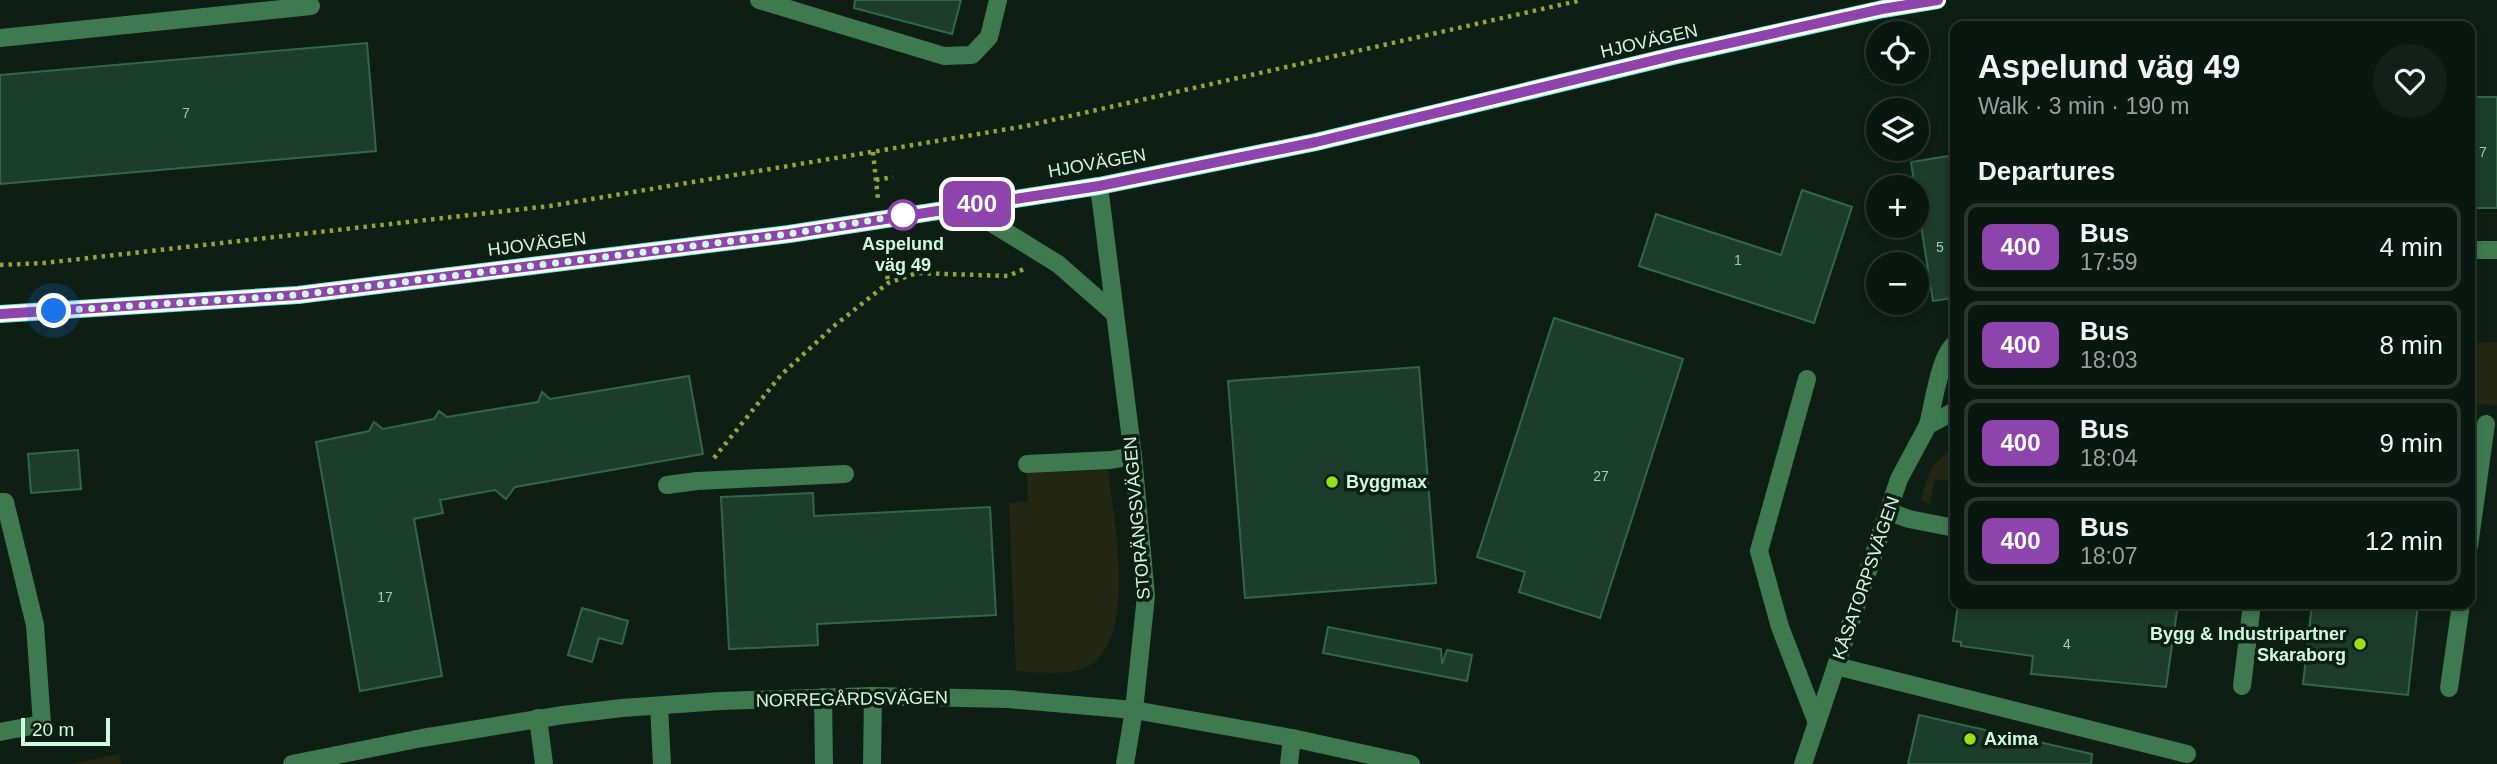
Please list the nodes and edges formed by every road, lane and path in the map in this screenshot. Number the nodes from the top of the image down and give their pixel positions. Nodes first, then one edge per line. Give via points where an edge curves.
1 (188, 0) edge
2 (759, 0) edge
3 (998, 0) edge
4 (1582, 0) edge
5 (1937, 0) edge
6 (311, 6) dead end
7 (190, 19) junction
8 (0, 38) edge
9 (892, 177) dead end
10 (876, 180) dead end
11 (1099, 186) junction
12 (964, 206) junction
13 (2475, 250) edge
14 (2497, 250) edge
15 (0, 265) edge
16 (1029, 267) dead end
17 (0, 314) edge
18 (1115, 314) junction
19 (1950, 348) edge
20 (1807, 379) dead end
21 (1950, 414) edge
22 (2484, 424) edge
23 (1928, 425) junction
24 (1133, 456) junction
25 (1027, 464) dead end
26 (845, 474) dead end
27 (697, 481) junction
28 (2475, 483) edge
29 (667, 485) dead end
30 (0, 502) edge
31 (1890, 512) junction
32 (1950, 527) edge
33 (2251, 609) edge
34 (2460, 609) edge
35 (1836, 666) junction
36 (2242, 686) dead end
37 (2449, 688) dead end
38 (873, 696) junction
39 (823, 697) junction
40 (659, 706) junction
41 (1134, 710) junction
42 (538, 718) junction
43 (1817, 723) junction
44 (0, 732) edge
45 (1292, 738) junction
46 (2187, 754) dead end
47 (292, 764) edge
48 (544, 764) edge
49 (662, 764) edge
50 (824, 764) edge
51 (872, 764) edge
52 (1125, 764) edge
53 (1289, 764) edge
54 (1411, 764) edge
55 (1803, 764) edge

1 - 7 street
2 - 3 street via 944,56 972,55 989,37
4 - 15 path via 1026,126 509,211
5 - 11 main road, HJOVÄGEN via 1676,55 1316,142
6 - 7 street
7 - 8 street
9 - 10 path
11 - 12 main road, HJOVÄGEN
11 - 18 street, STORÄNGSVÄGEN
12 - 17 main road, HJOVÄGEN via 789,234 298,295
12 - 18 street via 1058,264
13 - 14 street
16 - 27 path via 1008,275 917,273 888,283 781,375
18 - 24 street, STORÄNGSVÄGEN
19 - 23 street, KÅSATORPSVÄGEN
20 - 43 street via 1759,551 1780,627
21 - 23 street
22 - 28 street
23 - 31 street, KÅSATORPSVÄGEN via 1899,479
24 - 25 street
24 - 41 street, STORÄNGSVÄGEN via 1146,596
26 - 27 street
27 - 29 street
30 - 44 street via 5,502 35,625 42,724
31 - 32 street
31 - 35 street, KÅSATORPSVÄGEN
33 - 36 street
34 - 37 street
35 - 43 street, KÅSATORPSVÄGEN
35 - 46 street
38 - 39 street, NORREGÅRDSVÄGEN
38 - 41 street, NORREGÅRDSVÄGEN via 1008,699
38 - 51 street
39 - 40 street, NORREGÅRDSVÄGEN
39 - 50 street
40 - 42 street, NORREGÅRDSVÄGEN
40 - 49 street
41 - 45 street, NORREGÅRDSVÄGEN
41 - 52 street, STORÄNGSVÄGEN
42 - 47 street, NORREGÅRDSVÄGEN
42 - 48 street
43 - 55 street, KÅSATORPSVÄGEN
45 - 53 street
45 - 54 street, NORREGÅRDSVÄGEN

